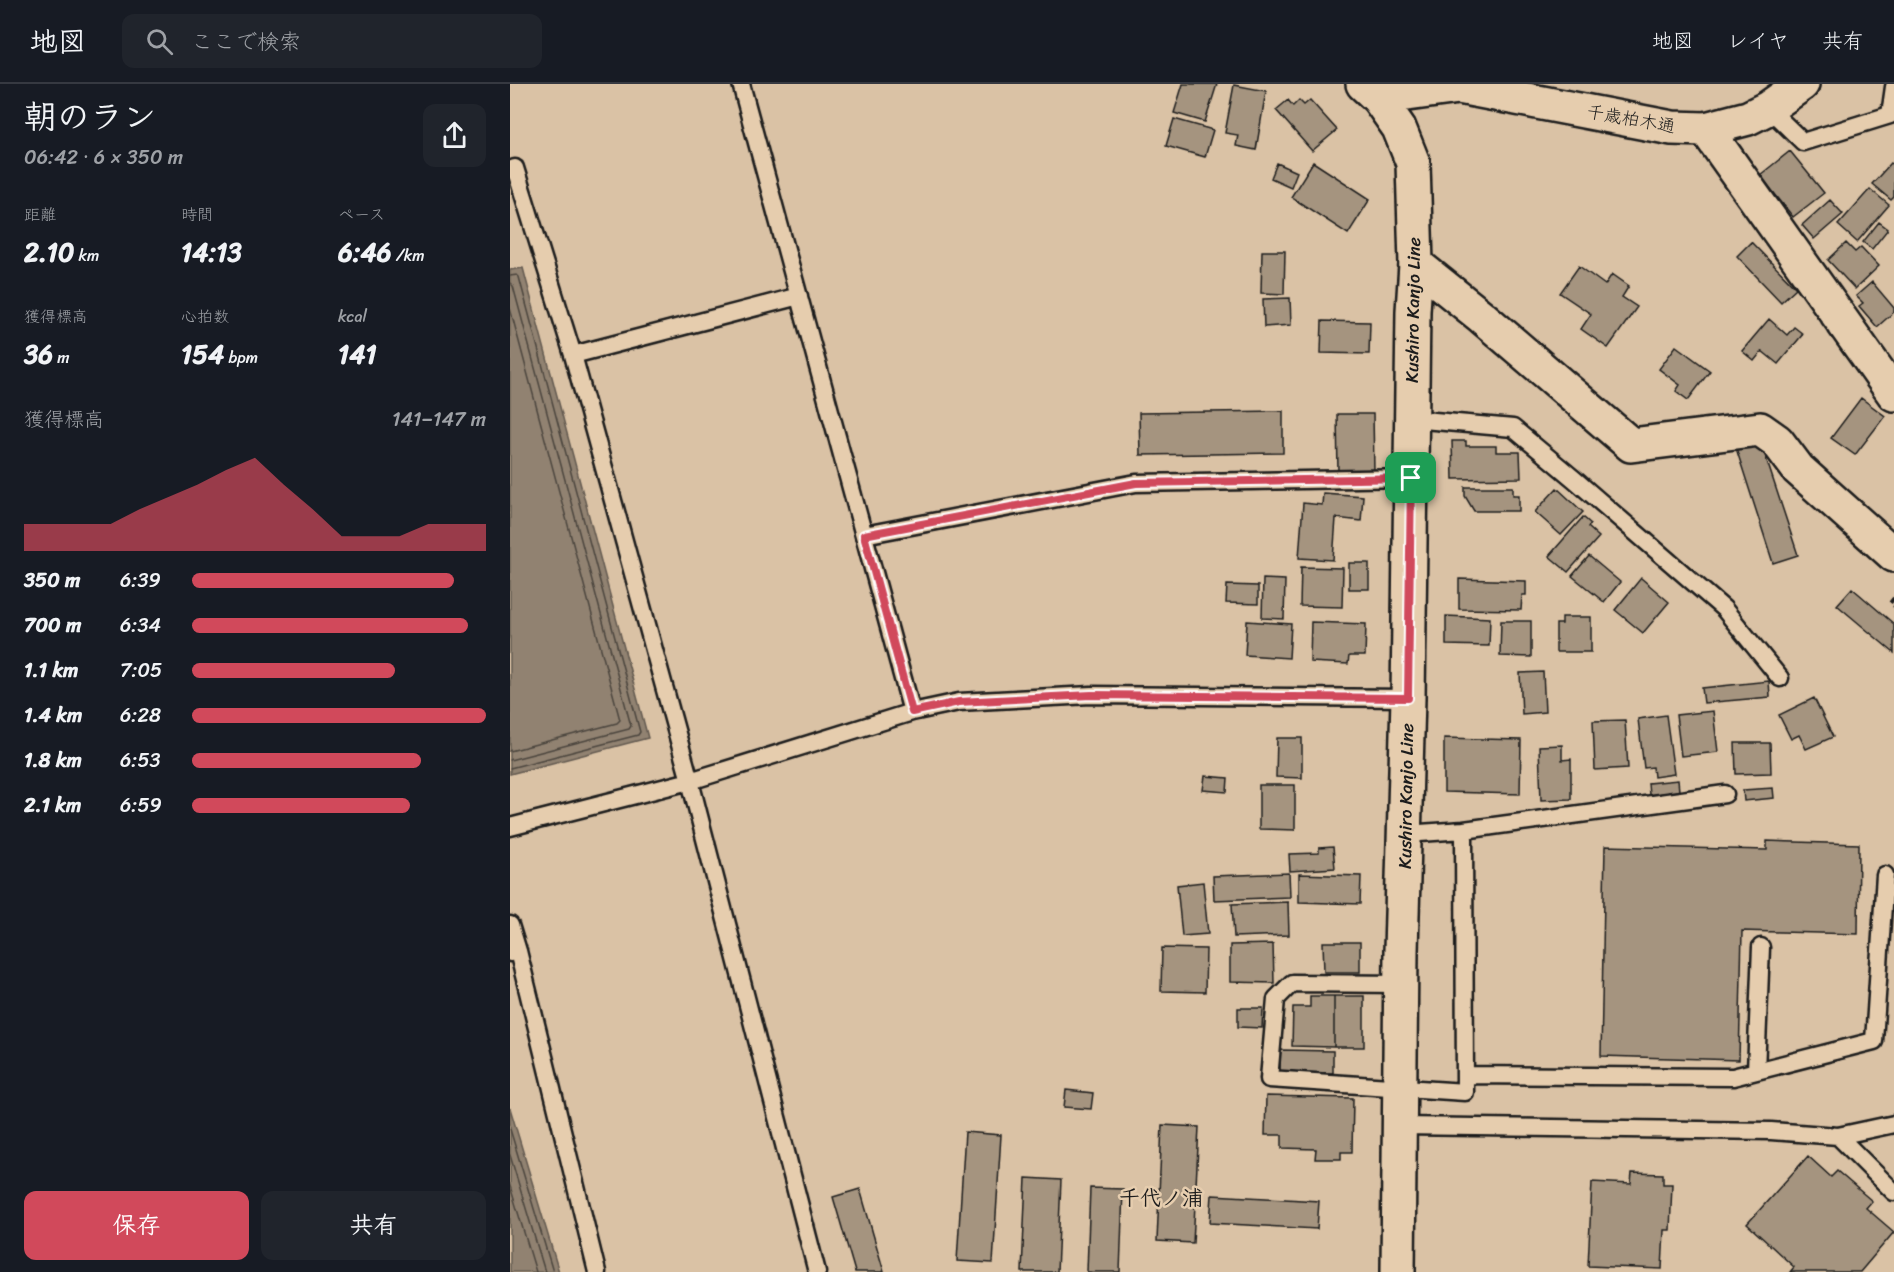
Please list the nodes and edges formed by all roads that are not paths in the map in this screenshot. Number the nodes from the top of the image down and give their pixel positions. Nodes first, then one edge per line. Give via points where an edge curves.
1 (741, 84) edge
2 (1802, 84) edge
3 (1894, 87) edge
4 (1371, 91) edge
5 (1768, 108) junction
6 (1706, 129) junction
7 (510, 170) edge
8 (1416, 264) junction
9 (799, 296) junction
10 (573, 355) junction
11 (1894, 394) edge
12 (1412, 419) junction
13 (1411, 478) junction
14 (864, 535) junction
15 (1894, 555) edge
16 (1780, 678) dead end
17 (1408, 698) junction
18 (912, 712) junction
19 (690, 781) junction
20 (1725, 794) dead end
21 (510, 827) edge
22 (1464, 830) junction
23 (1405, 834) junction
24 (1886, 875) dead end
25 (510, 925) edge
26 (1761, 947) dead end
27 (514, 952) edge
28 (1401, 984) junction
29 (1756, 1071) junction
30 (1465, 1076) junction
31 (1400, 1088) junction
32 (1894, 1124) edge
33 (1399, 1126) junction
34 (1838, 1136) junction
35 (1894, 1192) edge
36 (597, 1272) edge
37 (817, 1272) edge
38 (1398, 1272) edge

1 - 9 lane
2 - 5 street, 千歳柏木通
3 - 5 lane via 1890,115 1803,142
4 - 6 street, 千歳柏木通 via 1459,87 1672,128
4 - 8 street, Kushiro Kanjo Line via 1399,128 1413,163
5 - 6 street, 千歳柏木通
6 - 11 street
7 - 10 lane via 515,168
8 - 12 street, Kushiro Kanjo Line
8 - 15 street via 1631,445 1760,429
9 - 10 lane
9 - 14 lane
10 - 19 lane
12 - 13 street, Kushiro Kanjo Line
12 - 16 lane via 1513,428 1724,609
13 - 14 lane via 1136,483
13 - 17 street, Kushiro Kanjo Line
14 - 18 lane
17 - 18 lane via 1091,695 959,702
17 - 23 street, Kushiro Kanjo Line
18 - 19 lane
19 - 21 lane
19 - 37 lane
20 - 22 lane
22 - 23 lane
22 - 30 lane
23 - 28 street, Kushiro Kanjo Line
24 - 29 lane via 1874,1041
25 - 27 lane
26 - 29 lane
27 - 36 lane
28 - 31 street, Kushiro Kanjo Line
28 - 31 lane via 1292,983 1276,999 1269,1079
29 - 30 lane via 1732,1077
30 - 31 lane via 1465,1092
31 - 33 street, Kushiro Kanjo Line
32 - 34 lane
33 - 34 lane via 1771,1131
33 - 38 street, Kushiro Kanjo Line
34 - 35 lane

